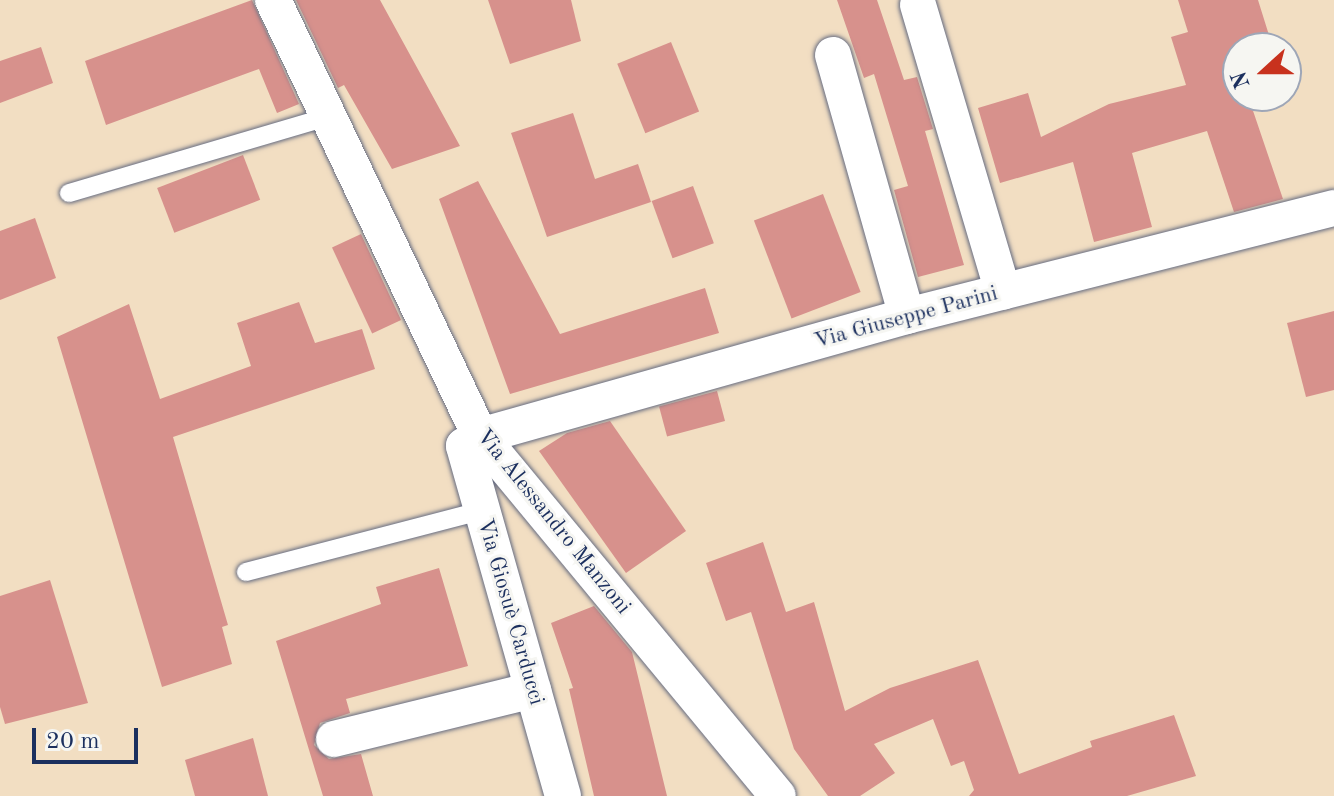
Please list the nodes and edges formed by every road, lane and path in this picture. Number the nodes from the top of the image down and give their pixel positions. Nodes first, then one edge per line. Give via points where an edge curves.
1 (273, 0) edge
2 (918, 5) dead end
3 (833, 55) dead end
4 (330, 116) junction
5 (69, 193) dead end
6 (1334, 208) edge
7 (1003, 292) junction
8 (907, 316) junction
9 (480, 436) junction
10 (481, 511) junction
11 (246, 572) dead end
12 (533, 690) junction
13 (334, 739) dead end
14 (563, 796) edge
15 (778, 796) edge

1 - 4 street, Via Alessandro Manzoni
2 - 7 street
3 - 8 street
4 - 5 lane
4 - 9 street, Via Alessandro Manzoni
6 - 7 street, Via Giuseppe Parini
7 - 8 street, Via Giuseppe Parini
8 - 9 street, Via Giuseppe Parini
9 - 10 street, Via Giosuè Carducci via 464,446
9 - 15 street, Via Alessandro Manzoni
10 - 11 lane
10 - 12 street, Via Giosuè Carducci
12 - 13 street
12 - 14 street, Via Giosuè Carducci

